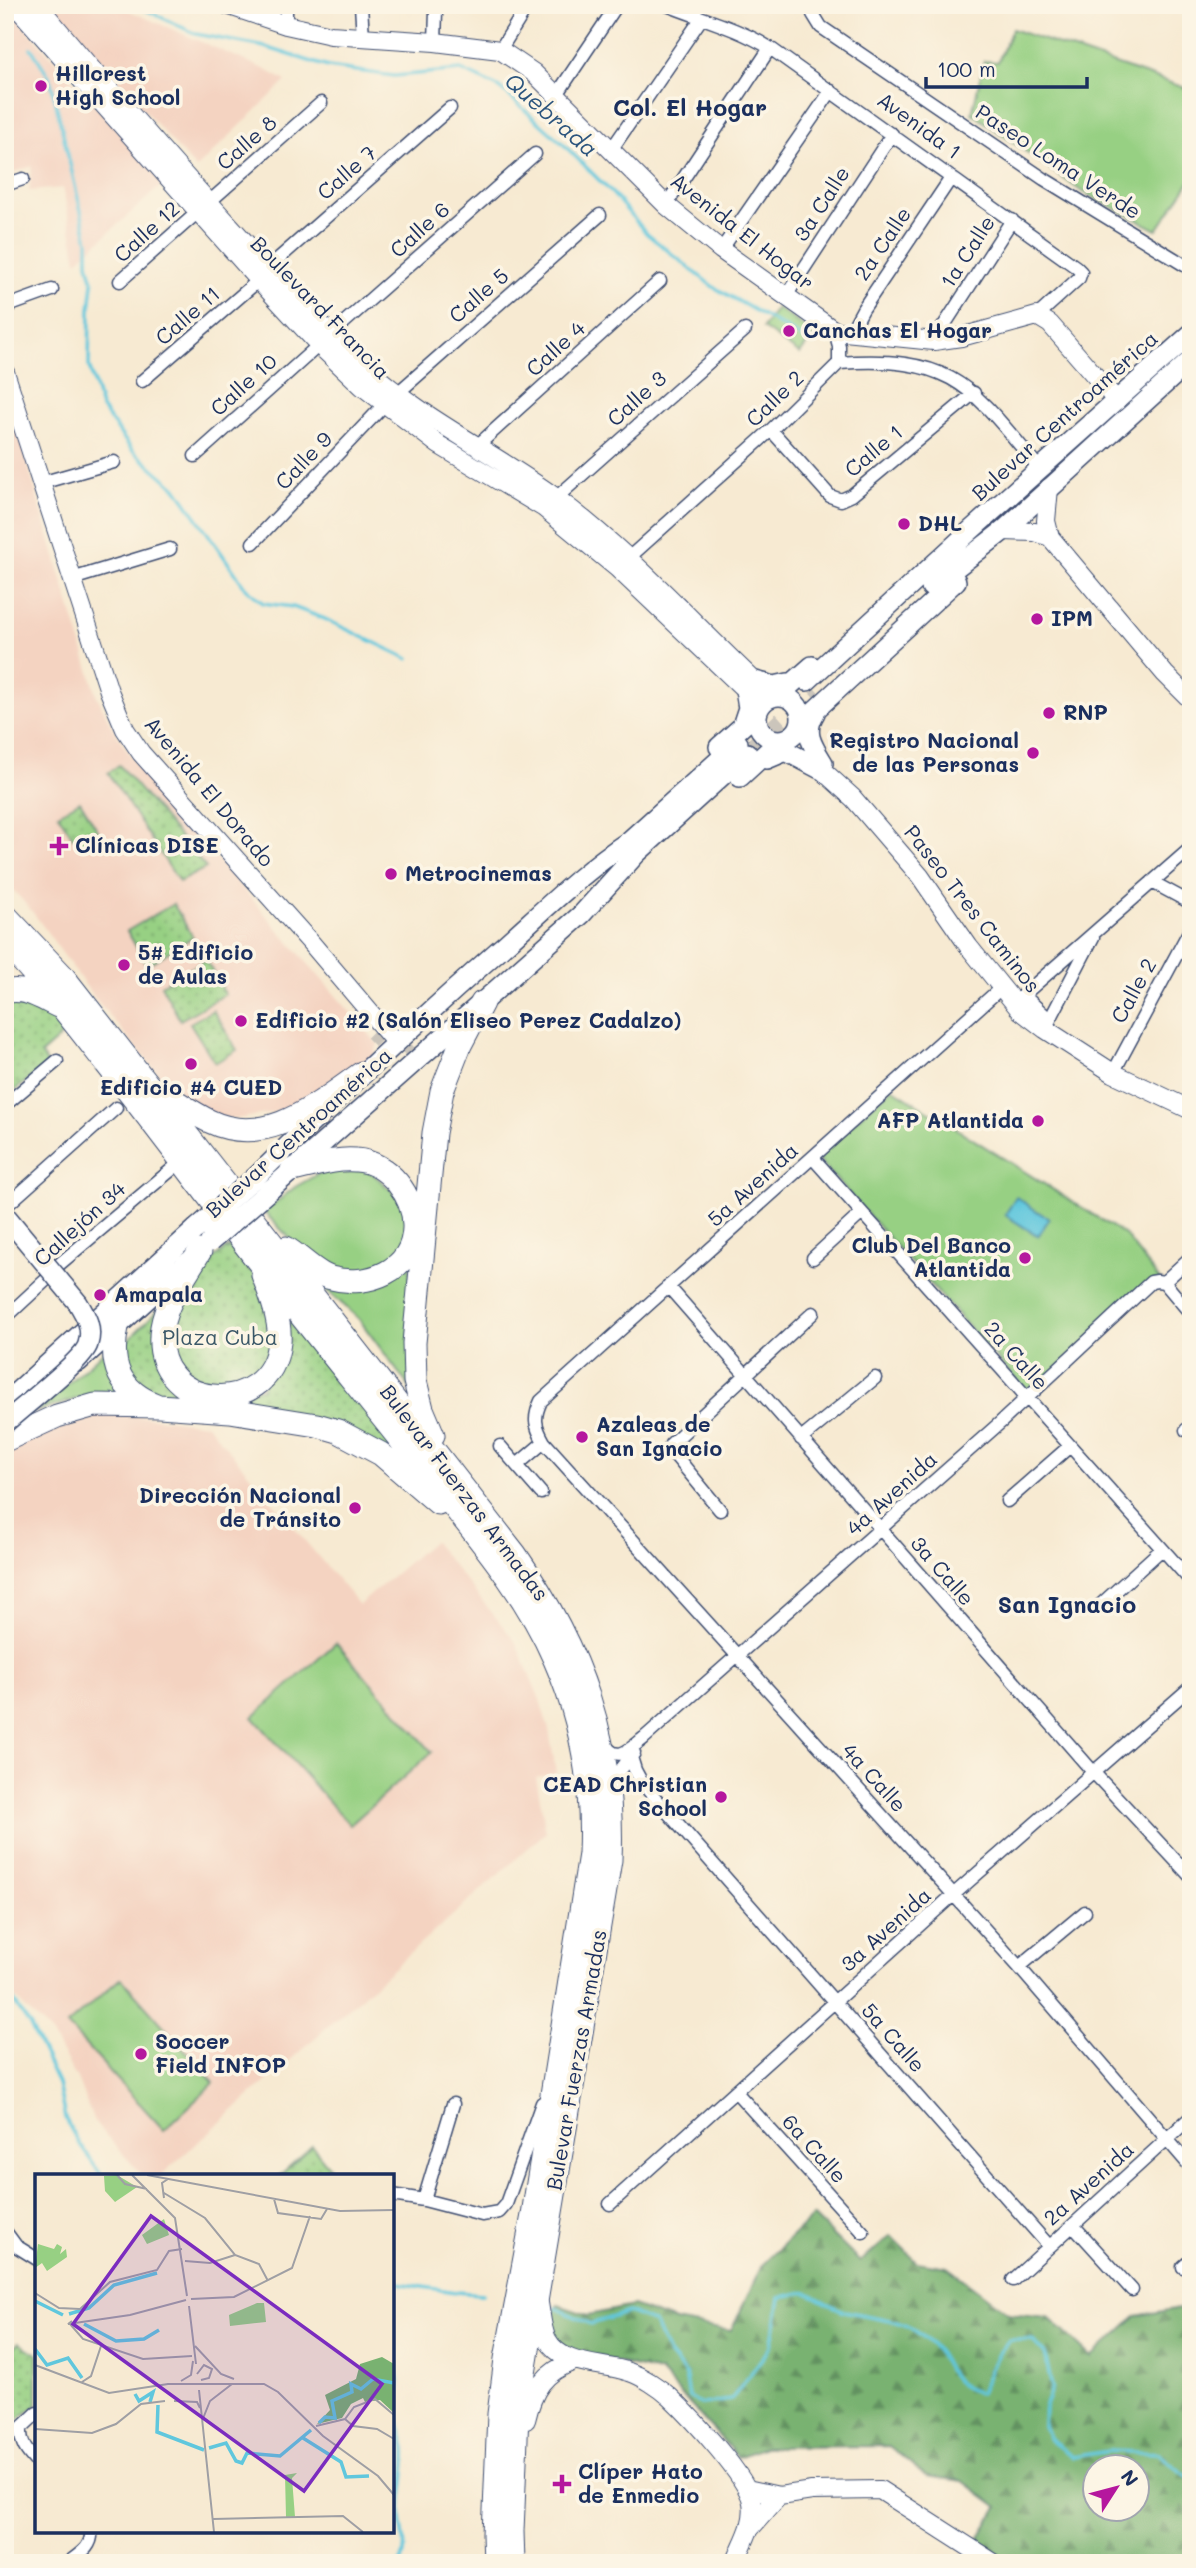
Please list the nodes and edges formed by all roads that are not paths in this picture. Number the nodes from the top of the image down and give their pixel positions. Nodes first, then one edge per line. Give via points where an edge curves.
1 (15, 5) edge
2 (38, 5) edge
3 (227, 5) edge
4 (286, 5) edge
5 (361, 5) edge
6 (528, 5) edge
7 (618, 5) edge
8 (667, 5) edge
9 (813, 5) edge
10 (437, 7) edge
11 (701, 19) junction
12 (286, 25) junction
13 (363, 38) junction
14 (435, 42) junction
15 (770, 48) junction
16 (500, 50) junction
17 (831, 91) junction
18 (556, 96) junction
19 (321, 103) dead end
20 (450, 108) dead end
21 (892, 134) junction
22 (611, 150) junction
23 (535, 154) dead end
24 (951, 178) junction
25 (23, 179) dead end
26 (5, 185) edge
27 (666, 205) junction
28 (204, 207) junction
29 (600, 215) dead end
30 (1012, 220) junction
31 (721, 250) junction
32 (1191, 270) edge
33 (264, 274) junction
34 (120, 281) dead end
35 (660, 281) dead end
36 (52, 290) dead end
37 (786, 296) junction
38 (5, 307) edge
39 (1037, 316) junction
40 (745, 330) dead end
41 (843, 332) junction
42 (1191, 334) edge
43 (325, 339) junction
44 (934, 341) junction
45 (1191, 360) edge
46 (839, 363) junction
47 (5, 372) edge
48 (142, 381) dead end
49 (398, 393) junction
50 (974, 393) junction
51 (1117, 401) junction
52 (384, 405) junction
53 (771, 430) junction
54 (478, 445) junction
55 (195, 456) dead end
56 (114, 462) dead end
57 (1041, 469) junction
58 (41, 483) junction
59 (1049, 488) junction
60 (556, 498) junction
61 (1003, 531) junction
62 (1050, 537) junction
63 (253, 543) dead end
64 (170, 549) dead end
65 (623, 563) junction
66 (72, 579) junction
67 (750, 685) junction
68 (810, 689) junction
69 (1191, 700) edge
70 (767, 703) junction
71 (791, 733) junction
72 (742, 741) junction
73 (821, 766) junction
74 (737, 779) junction
75 (1191, 848) edge
76 (622, 870) junction
77 (1153, 882) junction
78 (1191, 903) edge
79 (5, 915) edge
80 (1191, 928) edge
81 (1097, 930) junction
82 (5, 943) edge
83 (1002, 987) junction
84 (5, 992) edge
85 (1019, 999) junction
86 (482, 1003) junction
87 (63, 1008) junction
88 (1047, 1025) junction
89 (395, 1042) junction
90 (57, 1060) dead end
91 (362, 1073) junction
92 (1113, 1073) junction
93 (147, 1083) junction
94 (5, 1105) edge
95 (116, 1108) dead end
96 (1191, 1110) edge
97 (813, 1157) junction
98 (183, 1160) junction
99 (292, 1170) junction
100 (264, 1182) junction
101 (6, 1206) edge
102 (862, 1213) junction
103 (5, 1215) edge
104 (5, 1226) edge
105 (267, 1234) junction
106 (202, 1241) junction
107 (1191, 1257) edge
108 (813, 1258) dead end
109 (257, 1259) junction
110 (52, 1272) junction
111 (1164, 1282) junction
112 (668, 1286) junction
113 (813, 1313) dead end
114 (1191, 1314) edge
115 (5, 1318) edge
116 (108, 1323) junction
117 (76, 1341) junction
118 (746, 1376) junction
119 (875, 1378) dead end
120 (1027, 1397) junction
121 (5, 1403) edge
122 (159, 1406) junction
123 (534, 1415) joint
124 (5, 1423) edge
125 (5, 1429) edge
126 (801, 1439) junction
127 (5, 1440) edge
128 (544, 1442) junction
129 (500, 1446) dead end
130 (1070, 1446) junction
131 (517, 1465) junction
132 (453, 1475) junction
133 (541, 1493) dead end
134 (1007, 1501) dead end
135 (720, 1510) dead end
136 (880, 1530) junction
137 (482, 1542) junction
138 (1162, 1549) junction
139 (1191, 1581) edge
140 (1096, 1609) dead end
141 (738, 1656) junction
142 (1191, 1687) edge
143 (599, 1732) junction
144 (644, 1738) junction
145 (631, 1757) junction
146 (1094, 1773) junction
147 (611, 1799) junction
148 (1191, 1877) edge
149 (953, 1895) junction
150 (1086, 1912) dead end
151 (1019, 1967) junction
152 (835, 2002) junction
153 (736, 2092) junction
154 (453, 2104) dead end
155 (1191, 2118) edge
156 (1166, 2139) junction
157 (1191, 2167) edge
158 (394, 2195) edge
159 (424, 2200) junction
160 (610, 2204) dead end
161 (519, 2208) junction
162 (1073, 2225) junction
163 (5, 2231) edge
164 (863, 2232) dead end
165 (1049, 2246) junction
166 (35, 2258) edge
167 (1013, 2280) dead end
168 (1132, 2290) dead end
169 (537, 2294) junction
170 (574, 2361) junction
171 (35, 2415) edge
172 (35, 2460) edge
173 (515, 2463) junction
174 (747, 2489) junction
175 (779, 2496) junction
176 (749, 2530) junction
177 (91, 2533) edge
178 (494, 2534) junction
179 (68, 2563) edge
180 (484, 2563) edge
181 (495, 2563) edge
182 (513, 2563) edge
183 (735, 2563) edge
184 (994, 2563) edge

1 - 28 street, Boulevard Francia
2 - 28 street, Boulevard Francia
3 - 12 street, Avenida El Hogar
4 - 12 street
5 - 13 street
6 - 16 street
7 - 18 street
8 - 11 street, Avenida 1
9 - 32 street, Paseo Loma Verde via 821,27 1044,179
10 - 14 street
11 - 15 street, Avenida 1 via 751,36
11 - 22 street
12 - 13 street, Avenida El Hogar
13 - 14 street, Avenida El Hogar
14 - 16 street, Avenida El Hogar
15 - 17 street, Avenida 1
15 - 27 street
16 - 18 street, Avenida El Hogar via 534,73
17 - 21 street, Avenida 1
17 - 31 street
18 - 22 street, Avenida El Hogar
19 - 28 street, Calle 8
20 - 33 street, Calle 7
21 - 24 street, Avenida 1
21 - 37 street, 3a Calle
22 - 27 street, Avenida El Hogar
23 - 43 street, Calle 6
24 - 30 street, Avenida 1
24 - 41 street, 2a Calle
25 - 26 street
27 - 31 street, Avenida El Hogar
28 - 33 street, Boulevard Francia
28 - 34 street, Calle 12
29 - 49 street, Calle 5
30 - 39 street, Avenida 1 via 1081,272
30 - 44 street, 1a Calle
31 - 37 street, Avenida El Hogar
33 - 43 street, Boulevard Francia
33 - 48 street, Calle 11
35 - 54 street, Calle 4
36 - 38 street
37 - 41 street, Avenida El Hogar
39 - 44 street
39 - 51 street via 1050,324
40 - 60 street, Calle 3
41 - 44 street
41 - 46 street
42 - 51 main road, Bulevar Centroamérica
43 - 49 street, Boulevard Francia
43 - 52 street, Boulevard Francia
43 - 55 street, Calle 10
45 - 59 main road, Bulevar Centroamérica
46 - 50 street via 915,364 942,372
46 - 53 street, Calle 2
47 - 58 street, Avenida El Dorado
49 - 52 street, Calle 5
49 - 54 street, Boulevard Francia
50 - 53 street, Calle 1 via 841,500 830,496
50 - 57 street
51 - 57 main road, Bulevar Centroamérica
52 - 63 street, Calle 9
52 - 65 street, Boulevard Francia
53 - 65 street, Calle 2
54 - 60 street, Boulevard Francia
56 - 58 street
57 - 68 main road, Bulevar Centroamérica via 970,531
58 - 66 street, Avenida El Dorado
59 - 61 main road, Bulevar Centroamérica
59 - 62 street
60 - 65 street, Boulevard Francia
61 - 62 street
61 - 68 main road, Bulevar Centroamérica
62 - 69 street
64 - 66 street
65 - 67 street, Boulevard Francia
66 - 89 street, Avenida El Dorado via 111,697 141,753
67 - 68 main road
67 - 70 street, Boulevard Francia
67 - 72 main road
68 - 70 main road, Bulevar Centroamérica
68 - 71 main road, Bulevar Centroamérica
68 - 73 main road via 808,730
70 - 71 main road via 791,700 796,705 799,710
70 - 71 main road via 758,727 761,732 773,740
70 - 72 main road, Bulevar Centroamérica
71 - 73 street, Paseo Tres Caminos via 806,743
71 - 74 main road, Bulevar Centroamérica
72 - 76 main road, Bulevar Centroamérica
72 - 89 main road, Bulevar Centroamérica
73 - 74 main road via 780,752
73 - 83 street, Paseo Tres Caminos via 920,876
74 - 76 main road, Bulevar Centroamérica via 642,863
75 - 77 street
76 - 86 main road, Bulevar Centroamérica via 582,914
77 - 78 street
77 - 81 street
79 - 93 highway, Bulevar Fuerzas Armadas via 62,975
80 - 92 street, Calle 2
81 - 85 street
81 - 88 street
82 - 87 highway, Bulevar Fuerzas Armadas
83 - 85 street, Paseo Tres Caminos
83 - 97 street, 5a Avenida
84 - 87 highway via 24,991
85 - 88 street, Paseo Tres Caminos
86 - 99 main road, Bulevar Centroamérica
86 - 132 highway via 442,1091 414,1343 415,1381 422,1409
87 - 98 highway, Bulevar Fuerzas Armadas
88 - 92 street, Paseo Tres Caminos
89 - 91 main road, Bulevar Centroamérica
90 - 94 street
91 - 93 highway via 303,1114 275,1126 245,1130 212,1122
91 - 100 main road, Bulevar Centroamérica
92 - 96 street, Paseo Tres Caminos
93 - 105 highway, Bulevar Fuerzas Armadas
95 - 101 street
97 - 102 street, 2a Calle
97 - 112 street, 5a Avenida
98 - 109 highway, Bulevar Fuerzas Armadas
98 - 110 street, Callejón 34
99 - 100 main road, Bulevar Centroamérica
99 - 105 highway via 358,1160 388,1171 410,1207 414,1227 408,1254 373,1280 329,1278
100 - 106 main road, Bulevar Centroamérica, bridge
101 - 110 street
102 - 108 street
102 - 120 street, 2a Calle
103 - 124 main road, bridge via 78,1303 88,1318 90,1332 88,1347 76,1360
104 - 110 street
105 - 132 highway, Bulevar Fuerzas Armadas
106 - 109 highway via 167,1309 161,1345 172,1374 198,1395 241,1393 269,1372 276,1357 279,1326
106 - 116 main road, Bulevar Centroamérica
107 - 111 street, 4a Avenida
109 - 137 highway, Bulevar Fuerzas Armadas
110 - 115 street, Callejón 34
110 - 116 street
110 - 117 street via 73,1308
111 - 114 street
111 - 120 street, 4a Avenida via 1151,1282
112 - 118 street, 3a Calle
112 - 123 street, 5a Avenida via 541,1401
113 - 118 street
116 - 117 main road, Bulevar Centroamérica
116 - 122 highway via 116,1367 125,1385
116 - 125 main road, Bulevar Centroamérica
117 - 121 main road, Bulevar Centroamérica
118 - 126 street, 3a Calle
118 - 135 street via 670,1447
119 - 126 street
120 - 130 street, 2a Calle
120 - 136 street, 4a Avenida
122 - 127 highway via 95,1405 38,1423
122 - 137 highway via 230,1411 317,1425 363,1442
123 - 128 street, 4a Calle
126 - 136 street, 3a Calle
128 - 131 street
128 - 141 street, 4a Calle
129 - 131 street
130 - 134 street
130 - 138 street, 2a Calle
131 - 133 street
132 - 143 highway, Bulevar Fuerzas Armadas via 548,1604 576,1660
136 - 141 street, 4a Avenida
136 - 146 street, 3a Calle
137 - 161 highway, Bulevar Fuerzas Armadas via 524,1601 573,1707 585,1762 591,1825 558,2062
138 - 139 street, 2a Calle
138 - 140 street
141 - 144 street, 4a Avenida
141 - 149 street, 4a Calle
142 - 146 street, 3a Avenida
143 - 144 street, 4a Avenida via 615,1755 622,1755
143 - 147 highway, Bulevar Fuerzas Armadas
144 - 145 street, 4a Avenida
145 - 147 street, 4a Avenida via 618,1773
145 - 152 street, 5a Calle via 642,1783
146 - 148 street, 3a Calle
146 - 149 street, 3a Avenida
147 - 169 highway, Bulevar Fuerzas Armadas via 606,1888
149 - 151 street, 4a Calle
149 - 152 street, 3a Avenida
150 - 151 street
151 - 156 street, 4a Calle
152 - 153 street, 3a Avenida
152 - 165 street, 5a Calle
153 - 160 street, 3a Avenida
153 - 164 street, 6a Calle
154 - 159 street
155 - 156 street, 2a Avenida
156 - 157 street, 4a Calle
156 - 162 street, 2a Avenida
158 - 159 street
159 - 161 street via 482,2215
161 - 178 highway, Bulevar Fuerzas Armadas via 500,2404
162 - 165 street, 2a Avenida
162 - 168 street
163 - 166 street via 16,2246
165 - 167 street, 2a Avenida
169 - 170 street via 547,2340
169 - 173 highway, Bulevar Fuerzas Armadas via 517,2415
170 - 173 street via 552,2371 531,2398
170 - 174 street via 630,2372 669,2396
171 - 172 street via 21,2428 20,2438
173 - 182 highway, Bulevar Fuerzas Armadas
174 - 175 street
174 - 176 street via 752,2509
175 - 176 street
175 - 184 street via 880,2490
176 - 183 street
177 - 179 street via 84,2551
178 - 180 street
178 - 181 highway, Bulevar Fuerzas Armadas

